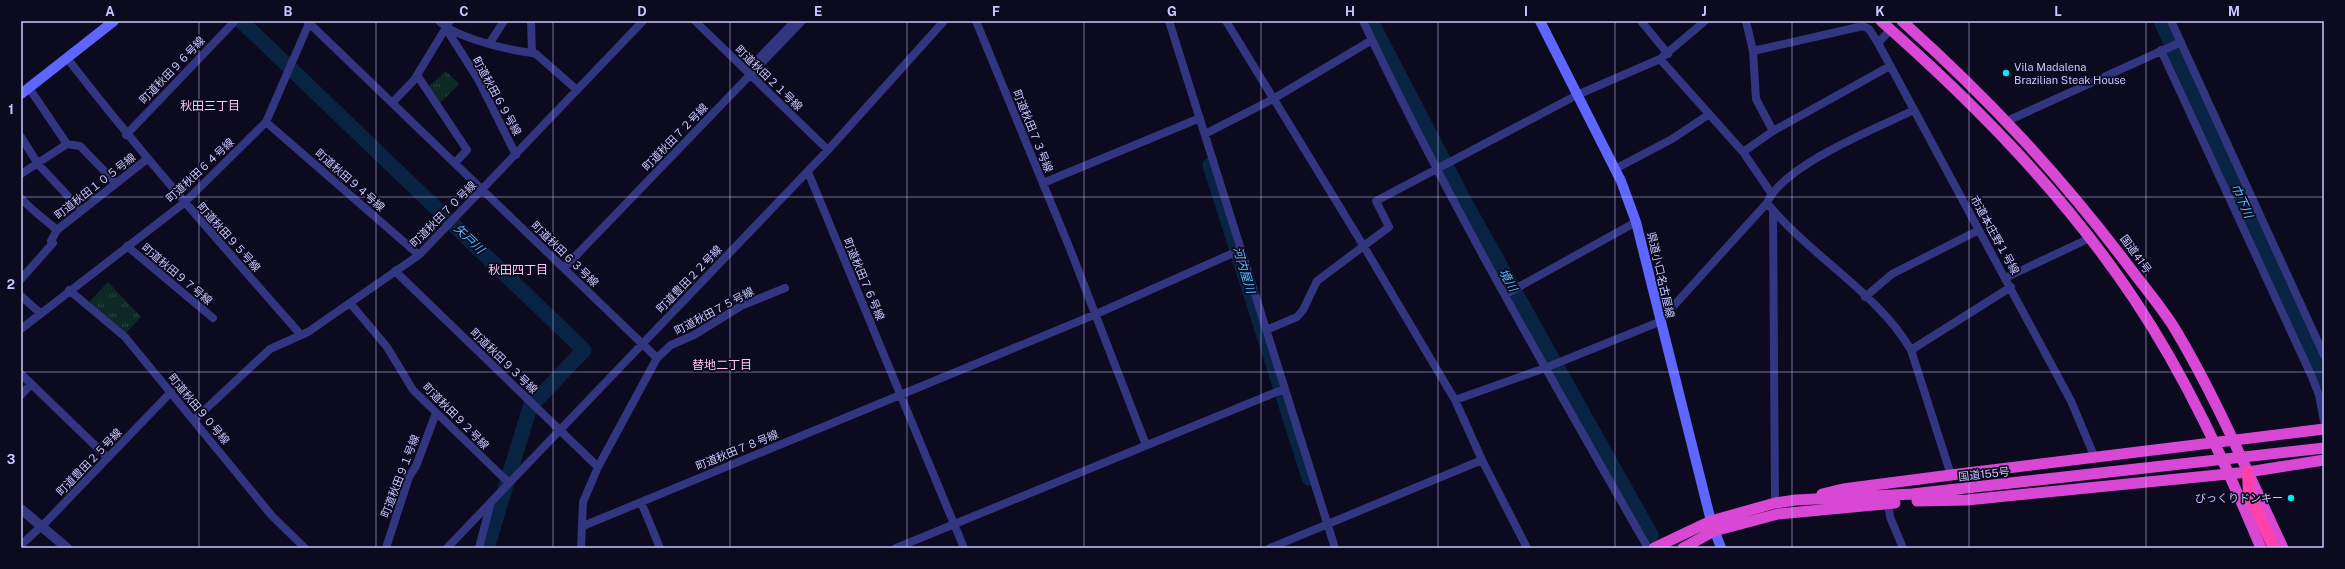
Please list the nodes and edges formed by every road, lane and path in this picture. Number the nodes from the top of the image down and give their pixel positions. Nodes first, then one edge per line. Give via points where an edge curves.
1 (114, 21) edge
2 (235, 21) edge
3 (439, 21) edge
4 (504, 21) edge
5 (530, 21) edge
6 (643, 21) edge
7 (695, 21) edge
8 (795, 21) edge
9 (802, 21) edge
10 (944, 21) edge
11 (976, 21) edge
12 (1169, 21) edge
13 (1226, 21) edge
14 (1363, 21) edge
15 (1540, 21) edge
16 (1641, 21) edge
17 (1705, 21) edge
18 (1746, 21) edge
19 (1881, 21) edge
20 (1902, 21) edge
21 (2171, 21) edge
22 (309, 22) edge
23 (448, 24) edge
24 (1891, 29) junction
25 (1372, 40) junction
26 (2181, 42) junction
27 (1878, 43) junction
28 (489, 44) junction
29 (2161, 50) junction
30 (1753, 51) junction
31 (532, 54) junction
32 (1668, 54) junction
33 (66, 58) junction
34 (1660, 60) junction
35 (1890, 66) junction
36 (748, 73) junction
37 (417, 76) junction
38 (577, 90) junction
39 (25, 91) edge
40 (1577, 95) junction
41 (1273, 98) junction
42 (392, 103) junction
43 (1914, 110) junction
44 (1708, 115) junction
45 (1200, 118) junction
46 (2007, 120) junction
47 (266, 122) junction
48 (1773, 131) junction
49 (1205, 134) junction
50 (126, 135) junction
51 (21, 137) edge
52 (67, 144) junction
53 (828, 150) junction
54 (1743, 152) junction
55 (516, 155) junction
56 (147, 159) junction
57 (38, 162) junction
58 (455, 163) junction
59 (1438, 168) junction
60 (1615, 169) junction
61 (808, 172) junction
62 (21, 174) edge
63 (116, 183) junction
64 (1043, 183) junction
65 (483, 190) junction
66 (1771, 193) junction
67 (21, 198) edge
68 (184, 203) junction
69 (1767, 203) junction
70 (25, 209) edge
71 (81, 210) junction
72 (1773, 210) junction
73 (1636, 222) junction
74 (57, 230) junction
75 (1979, 230) junction
76 (2090, 238) junction
77 (1363, 245) junction
78 (127, 246) junction
79 (1240, 250) junction
80 (419, 255) junction
81 (562, 267) junction
82 (396, 271) junction
83 (2005, 278) junction
84 (21, 279) edge
85 (2011, 287) junction
86 (785, 288) dead end
87 (69, 290) junction
88 (1506, 294) junction
89 (21, 296) edge
90 (1865, 297) junction
91 (350, 303) junction
92 (40, 314) junction
93 (1094, 315) junction
94 (213, 318) dead end
95 (1659, 322) junction
96 (21, 328) edge
97 (1266, 330) junction
98 (301, 335) junction
99 (642, 344) junction
100 (1911, 350) junction
101 (2324, 355) edge
102 (657, 358) junction
103 (1546, 368) junction
104 (21, 374) edge
105 (32, 384) junction
106 (1284, 389) junction
107 (171, 392) junction
108 (21, 395) edge
109 (900, 395) junction
110 (1455, 400) junction
111 (436, 413) junction
112 (194, 420) junction
113 (2324, 421) edge
114 (2324, 429) edge
115 (559, 430) junction
116 (2234, 440) junction
117 (2214, 443) junction
118 (1146, 445) junction
119 (2324, 448) edge
120 (2324, 454) edge
121 (108, 458) junction
122 (2095, 458) junction
123 (1482, 460) junction
124 (2324, 460) edge
125 (598, 467) junction
126 (2248, 472) junction
127 (2230, 474) junction
128 (1951, 475) junction
129 (509, 484) junction
130 (1965, 492) junction
131 (1796, 500) junction
132 (1917, 501) junction
133 (491, 502) junction
134 (640, 502) junction
135 (1775, 503) junction
136 (1888, 503) junction
137 (21, 509) edge
138 (954, 524) junction
139 (1326, 524) junction
140 (41, 526) junction
141 (582, 526) junction
142 (1712, 526) junction
143 (21, 545) edge
144 (67, 548) edge
145 (305, 548) edge
146 (386, 548) edge
147 (447, 548) edge
148 (479, 548) edge
149 (582, 548) edge
150 (660, 548) edge
151 (896, 548) edge
152 (964, 548) edge
153 (1270, 548) edge
154 (1335, 548) edge
155 (1527, 548) edge
156 (1648, 548) edge
157 (1654, 548) edge
158 (1683, 548) edge
159 (1722, 548) edge
160 (1903, 548) edge
161 (2261, 548) edge
162 (2274, 548) edge
163 (2283, 548) edge

1 - 33 main road
2 - 50 street, 町道秋田９６号線
3 - 23 street
4 - 28 street
5 - 31 street
6 - 38 street, 町道秋田７０号線
7 - 36 street, 町道秋田２１号線
8 - 36 street
9 - 36 street
10 - 53 street, 町道豊田２２号線
11 - 64 street, 町道秋田７３号線
12 - 45 street
13 - 41 street
14 - 25 street
15 - 40 main road, 県道小口名古屋線
16 - 32 street
17 - 32 street
18 - 30 street
19 - 24 highway
20 - 46 highway, 国道41号
21 - 26 street
22 - 42 street, 町道秋田６３号線
22 - 47 street, 町道秋田６４号線
23 - 28 street
23 - 37 street
23 - 55 street, 町道秋田６９号線
24 - 27 street
24 - 76 highway via 2005,139
25 - 41 street
25 - 59 street
26 - 29 street
26 - 101 street
27 - 30 street, 市道本庄野１号線 via 1870,29 1863,26
27 - 35 street, 市道本庄野１号線
28 - 31 street
29 - 46 street
29 - 113 street via 2312,377
30 - 48 street via 1756,99
31 - 38 street via 536,54
32 - 34 street
33 - 39 main road
33 - 50 street, 町道秋田９５号線
34 - 40 street
34 - 44 street
35 - 43 street, 市道本庄野１号線
35 - 48 street
36 - 53 street, 町道秋田２１号線
36 - 81 street
37 - 42 street
37 - 58 street via 467,150
38 - 55 street, 町道秋田７０号線
39 - 52 street
40 - 59 street
40 - 60 main road, 県道小口名古屋線
41 - 49 street
41 - 77 street
42 - 58 street, 町道秋田６３号線
43 - 66 street via 1845,143 1793,174
43 - 75 street, 市道本庄野１号線
44 - 54 street
44 - 60 street via 1672,139
45 - 49 street
45 - 64 street
46 - 116 highway, 国道41号 via 2085,208 2174,328
47 - 68 street, 町道秋田６４号線
47 - 80 street, 町道秋田９４号線
48 - 54 street
49 - 79 street
50 - 56 street, 町道秋田９５号線
51 - 57 street
52 - 57 street
52 - 63 street via 80,146
53 - 61 street, 町道豊田２２号線
54 - 66 street
55 - 65 street, 町道秋田７０号線
56 - 63 street, 町道秋田１０５号線
56 - 68 street, 町道秋田９５号線
57 - 62 street
57 - 71 street
58 - 65 street, 町道秋田６３号線
59 - 77 street via 1376,201 1389,227
59 - 88 street
60 - 73 main road, 県道小口名古屋線
61 - 99 street, 町道豊田２２号線
61 - 109 street, 町道秋田７６号線
63 - 71 street, 町道秋田１０５号線
64 - 93 street, 町道秋田７３号線
65 - 80 street, 町道秋田７０号線
65 - 81 street, 町道秋田６３号線
66 - 69 street
67 - 70 street, 町道秋田１０５号線
68 - 78 street, 町道秋田６４号線
68 - 98 street, 町道秋田９５号線
69 - 72 street
69 - 95 street
70 - 74 street, 町道秋田１０５号線
71 - 74 street, 町道秋田１０５号線
72 - 90 street
72 - 135 street
73 - 88 street
73 - 95 main road, 県道小口名古屋線
74 - 84 street via 51,241 53,243
75 - 83 street, 市道本庄野１号線
75 - 90 street via 1892,274
76 - 83 street
76 - 117 highway via 2149,324 2191,396
77 - 97 street via 1318,281 1297,317
77 - 110 street
78 - 87 street, 町道秋田６４号線
78 - 94 street, 町道秋田９７号線
79 - 93 street, 町道秋田７８号線
79 - 97 street
80 - 82 street, 町道秋田７０号線
81 - 99 street, 町道秋田６３号線
82 - 91 street, 町道秋田７０号線
82 - 115 street, 町道秋田９３号線
83 - 85 street, 市道本庄野１号線
85 - 100 street
85 - 122 street, 市道本庄野１号線 via 2071,401
86 - 102 street, 町道秋田７５号線 via 741,306 694,335 671,345
87 - 92 street, 町道秋田６４号線
87 - 107 street, 町道秋田９０号線 via 125,337
88 - 103 street
89 - 92 street
90 - 100 street via 1902,334
91 - 98 street, 町道秋田７０号線
91 - 111 street, 町道秋田９２号線 via 387,347 413,390
92 - 96 street, 町道秋田６４号線
93 - 109 street, 町道秋田７８号線
93 - 118 street, 町道秋田７３号線
95 - 103 street
95 - 142 main road, 県道小口名古屋線
97 - 106 street
98 - 112 street, 町道秋田７０号線 via 270,349
99 - 102 street, 町道秋田６３号線
99 - 115 street, 町道豊田２２号線
100 - 128 street
102 - 125 street
103 - 110 street
103 - 156 street
104 - 105 street
105 - 108 street
105 - 121 street
106 - 118 street
106 - 139 street
107 - 112 street, 町道秋田９０号線
107 - 121 street, 町道豊田２５号線
109 - 134 street, 町道秋田７８号線
109 - 138 street, 町道秋田７６号線
110 - 123 street
111 - 129 street, 町道秋田９２号線
111 - 146 street, 町道秋田９１号線 via 416,466 409,477
112 - 145 street, 町道秋田９０号線 via 272,516
114 - 116 highway
115 - 125 street, 町道秋田９３号線
115 - 129 street, 町道豊田２２号線
116 - 117 highway
116 - 126 highway, 国道41号
117 - 122 highway
117 - 127 highway
118 - 138 street
119 - 130 highway, 国道155号
120 - 130 highway, 国道155号
121 - 140 street, 町道豊田２５号線
122 - 128 highway
123 - 139 street
123 - 155 street
124 - 126 highway
125 - 141 street via 583,502
126 - 127 highway
126 - 162 highway via 2249,494
126 - 163 highway, 国道41号
127 - 132 highway via 1967,500
127 - 161 highway
128 - 131 highway via 1843,489
129 - 133 street, 町道豊田２２号線
130 - 131 highway, 国道155号
130 - 132 highway, 国道155号
131 - 135 highway, 国道155号
132 - 136 highway, 国道155号
133 - 147 street, 町道豊田２２号線
133 - 148 street
134 - 141 street, 町道秋田７８号線
134 - 150 street
135 - 142 highway, 国道155号
136 - 142 highway, 国道155号 via 1778,514
136 - 160 street via 1890,517
137 - 140 street
138 - 151 street
138 - 152 street, 町道秋田７６号線
139 - 153 street
139 - 154 street
140 - 143 street, 町道豊田２５号線
140 - 144 street
141 - 149 street
142 - 157 highway, 国道155号
142 - 158 highway, 国道155号
142 - 159 main road, 県道小口名古屋線

